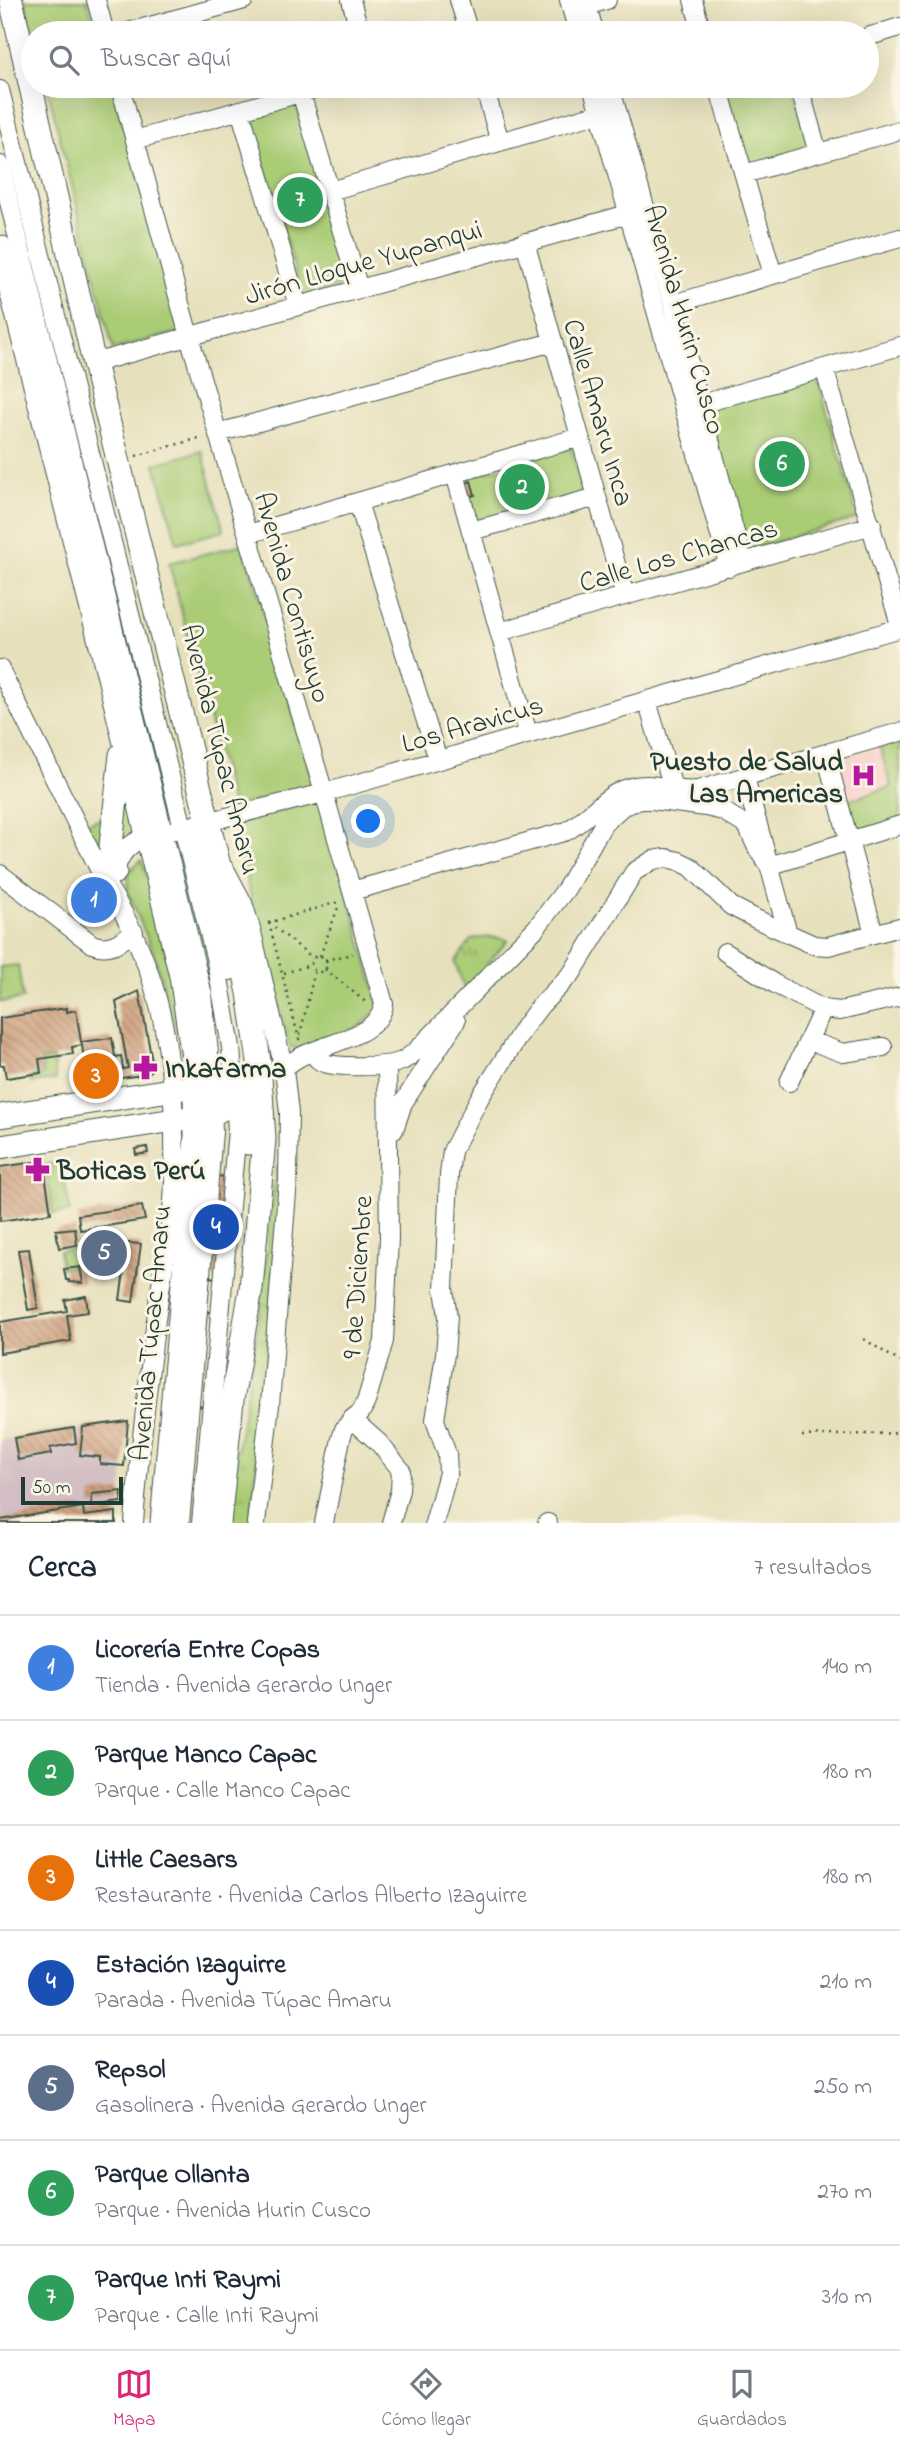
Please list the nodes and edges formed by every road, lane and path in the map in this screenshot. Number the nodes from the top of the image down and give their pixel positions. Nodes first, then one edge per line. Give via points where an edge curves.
1 (12, 0) edge
2 (96, 0) edge
3 (244, 0) edge
4 (351, 0) edge
5 (459, 0) edge
6 (569, 0) edge
7 (607, 0) edge
8 (693, 0) edge
9 (586, 3) edge
10 (214, 4) edge
11 (102, 21) edge
12 (162, 21) edge
13 (357, 21) edge
14 (465, 21) edge
15 (575, 21) edge
16 (591, 21) edge
17 (699, 21) edge
18 (900, 27) edge
19 (879, 33) edge
20 (21, 40) edge
21 (0, 90) edge
22 (34, 98) edge
23 (123, 98) edge
24 (283, 98) edge
25 (302, 98) edge
26 (487, 98) edge
27 (596, 98) edge
28 (613, 98) edge
29 (722, 98) edge
30 (802, 98) edge
31 (240, 110) junction
32 (600, 113) junction
33 (900, 130) edge
34 (135, 140) junction
35 (500, 142) junction
36 (818, 153) junction
37 (0, 165) edge
38 (744, 174) junction
39 (330, 191) junction
40 (637, 211) junction
41 (900, 238) edge
42 (525, 242) junction
43 (0, 247) edge
44 (3, 273) edge
45 (773, 275) junction
46 (359, 289) junction
47 (6, 297) edge
48 (673, 304) junction
49 (298, 306) junction
50 (189, 337) junction
51 (553, 342) junction
52 (900, 346) edge
53 (94, 363) junction
54 (824, 368) junction
55 (701, 404) junction
56 (218, 433) junction
57 (580, 437) junction
58 (119, 460) junction
59 (455, 474) junction
60 (597, 497) junction
61 (358, 502) junction
62 (872, 525) junction
63 (471, 531) junction
64 (248, 534) junction
65 (736, 564) junction
66 (625, 596) junction
67 (900, 627) edge
68 (499, 632) junction
69 (0, 669) edge
70 (648, 701) junction
71 (900, 733) edge
72 (122, 734) junction
73 (528, 734) junction
74 (826, 755) junction
75 (438, 760) junction
76 (745, 778) junction
77 (674, 791) junction
78 (324, 793) junction
79 (196, 825) junction
80 (900, 825) edge
81 (155, 835) junction
82 (849, 841) junction
83 (218, 858) junction
84 (769, 866) junction
85 (115, 872) junction
86 (0, 874) edge
87 (346, 897) junction
88 (125, 914) junction
89 (344, 914) dead end
90 (269, 923) junction
91 (251, 928) junction
92 (900, 928) edge
93 (134, 932) junction
94 (788, 934) junction
95 (874, 934) junction
96 (369, 949) junction
97 (724, 951) dead end
98 (320, 956) junction
99 (313, 958) junction
100 (325, 960) junction
101 (311, 965) junction
102 (324, 969) junction
103 (315, 971) junction
104 (283, 973) junction
105 (264, 979) junction
106 (477, 989) junction
107 (366, 993) dead end
108 (900, 997) edge
109 (370, 1006) junction
110 (823, 1009) junction
111 (363, 1012) dead end
112 (256, 1039) junction
113 (299, 1039) junction
114 (808, 1040) junction
115 (311, 1047) junction
116 (884, 1047) dead end
117 (387, 1065) junction
118 (284, 1069) junction
119 (789, 1082) dead end
120 (193, 1086) junction
121 (235, 1095) junction
122 (0, 1116) edge
123 (194, 1117) junction
124 (0, 1147) edge
125 (389, 1161) junction
126 (864, 1339) dead end
127 (900, 1362) edge
128 (232, 1400) junction
129 (352, 1419) junction
130 (900, 1433) edge
131 (802, 1437) dead end
132 (134, 1523) edge
133 (162, 1523) edge
134 (180, 1523) edge
135 (201, 1523) edge
136 (219, 1523) edge
137 (256, 1523) edge
138 (324, 1523) edge
139 (391, 1523) edge
140 (434, 1523) edge

1 - 20 main road, Avenida Túpac Amaru
2 - 11 street
3 - 10 street
4 - 13 street
5 - 14 street
6 - 15 street
7 - 9 street
8 - 17 street
9 - 16 street
10 - 12 street
18 - 19 street
21 - 79 street via 105,508
22 - 53 main road, Avenida Túpac Amaru
23 - 34 street, Avenida Contisuyo
24 - 31 street
25 - 39 street
26 - 35 street
27 - 32 street, Avenida Hurin Cusco
28 - 40 street, Avenida Hurin Cusco
29 - 38 street
30 - 36 street
31 - 34 street
31 - 49 street
32 - 35 street
32 - 40 street, Avenida Hurin Cusco
33 - 36 street
34 - 50 street, Avenida Contisuyo
35 - 39 street
36 - 38 street
37 - 81 street
38 - 45 street
39 - 46 street
40 - 42 street, Jirón Lloque Yupanqui
40 - 48 street, Avenida Hurin Cusco
40 - 65 street, Avenida Hurin Cusco
41 - 45 street
42 - 46 street, Jirón Lloque Yupanqui
42 - 51 street, Calle Amaru Inca
43 - 44 main road, Avenida Túpac Amaru
44 - 47 main road, Avenida Túpac Amaru
45 - 48 street
46 - 49 street, Jirón Lloque Yupanqui
47 - 72 main road, Avenida Túpac Amaru
48 - 55 street, Avenida Hurin Cusco
49 - 50 street, Jirón Lloque Yupanqui
50 - 53 street, Jirón Lloque Yupanqui
50 - 56 street, Avenida Contisuyo
51 - 56 street
51 - 57 street, Calle Amaru Inca
52 - 54 street
53 - 58 main road, Avenida Túpac Amaru
54 - 55 street
54 - 62 street
55 - 65 street, Avenida Hurin Cusco
56 - 58 path
56 - 64 street, Avenida Contisuyo
57 - 59 street
57 - 60 street, Calle Amaru Inca
58 - 79 main road, Avenida Túpac Amaru
59 - 61 street
59 - 63 street
60 - 63 street
60 - 66 street, Calle Amaru Inca
61 - 64 street
61 - 75 street
62 - 65 street, Calle Los Chancas
62 - 67 street
63 - 68 street
64 - 78 street, Avenida Contisuyo
65 - 66 street, Calle Los Chancas
66 - 68 street, Calle Los Chancas
67 - 70 street, Los Aravicus
68 - 73 street
69 - 88 street
70 - 73 street, Los Aravicus
70 - 77 street
71 - 74 street
72 - 81 main road, Avenida Túpac Amaru
72 - 85 main road via 111,845
73 - 75 street, Los Aravicus
74 - 76 street
74 - 82 street
75 - 78 street, Los Aravicus
76 - 77 street
76 - 84 street
77 - 87 street via 648,784 626,789 604,800 566,831
78 - 79 street, Los Aravicus
78 - 87 street, Avenida Contisuyo
79 - 81 street, Los Aravicus
79 - 83 main road, Avenida Túpac Amaru
79 - 121 street via 234,994 231,1047
80 - 82 street
81 - 85 street, Los Aravicus via 126,849
81 - 120 main road, Avenida Túpac Amaru via 188,1018
82 - 84 street
82 - 95 street
83 - 91 street
83 - 112 main road, Avenida Túpac Amaru
84 - 94 street
84 - 106 street via 747,826 723,811 652,800 623,806 604,823 552,909
85 - 88 street
86 - 93 street via 92,944 113,946
87 - 89 path
87 - 90 path
87 - 96 street, Avenida Contisuyo
87 - 98 path
88 - 93 street
90 - 91 path
90 - 99 path
90 - 104 path
91 - 105 street
92 - 95 street
93 - 120 street via 154,982 171,1065
94 - 95 street via 828,946
94 - 140 street via 731,906 679,861 666,858 643,865 634,872 572,973 525,1026 479,1099 452,1151 449,1175 444,1289 448,1317 435,1420 447,1454 448,1473
96 - 100 path
96 - 115 street, Avenida Contisuyo via 384,1004 381,1016 353,1036
97 - 110 street
98 - 99 path
98 - 100 path
99 - 101 path
100 - 102 path
101 - 103 path
101 - 104 path
102 - 103 path
102 - 109 path
103 - 113 path
104 - 105 path
104 - 113 path
105 - 118 street
106 - 117 street via 415,1052
106 - 125 street via 398,1112
107 - 109 path
108 - 110 street via 840,1010
109 - 111 path
110 - 114 street
112 - 121 main road via 250,1068
112 - 128 main road, Avenida Túpac Amaru via 264,1139 251,1289
113 - 115 path
114 - 116 street via 843,1053
114 - 119 street
115 - 117 street via 318,1060 329,1065
115 - 118 street, Avenida Contisuyo
117 - 125 street, 9 de Diciembre
118 - 137 street via 288,1180
120 - 121 main road via 225,1086
120 - 122 main road
120 - 123 main road, Avenida Túpac Amaru
121 - 123 main road via 227,1107
121 - 128 main road via 247,1112 249,1139
121 - 135 street via 237,1130
123 - 124 main road
123 - 132 street via 173,1201
123 - 133 main road, Avenida Túpac Amaru via 193,1178
123 - 134 street
125 - 129 street, 9 de Diciembre via 384,1341 366,1402
126 - 127 path
128 - 136 main road, Avenida Túpac Amaru
129 - 138 street, 9 de Diciembre via 341,1439
129 - 139 street via 401,1470
130 - 131 path

